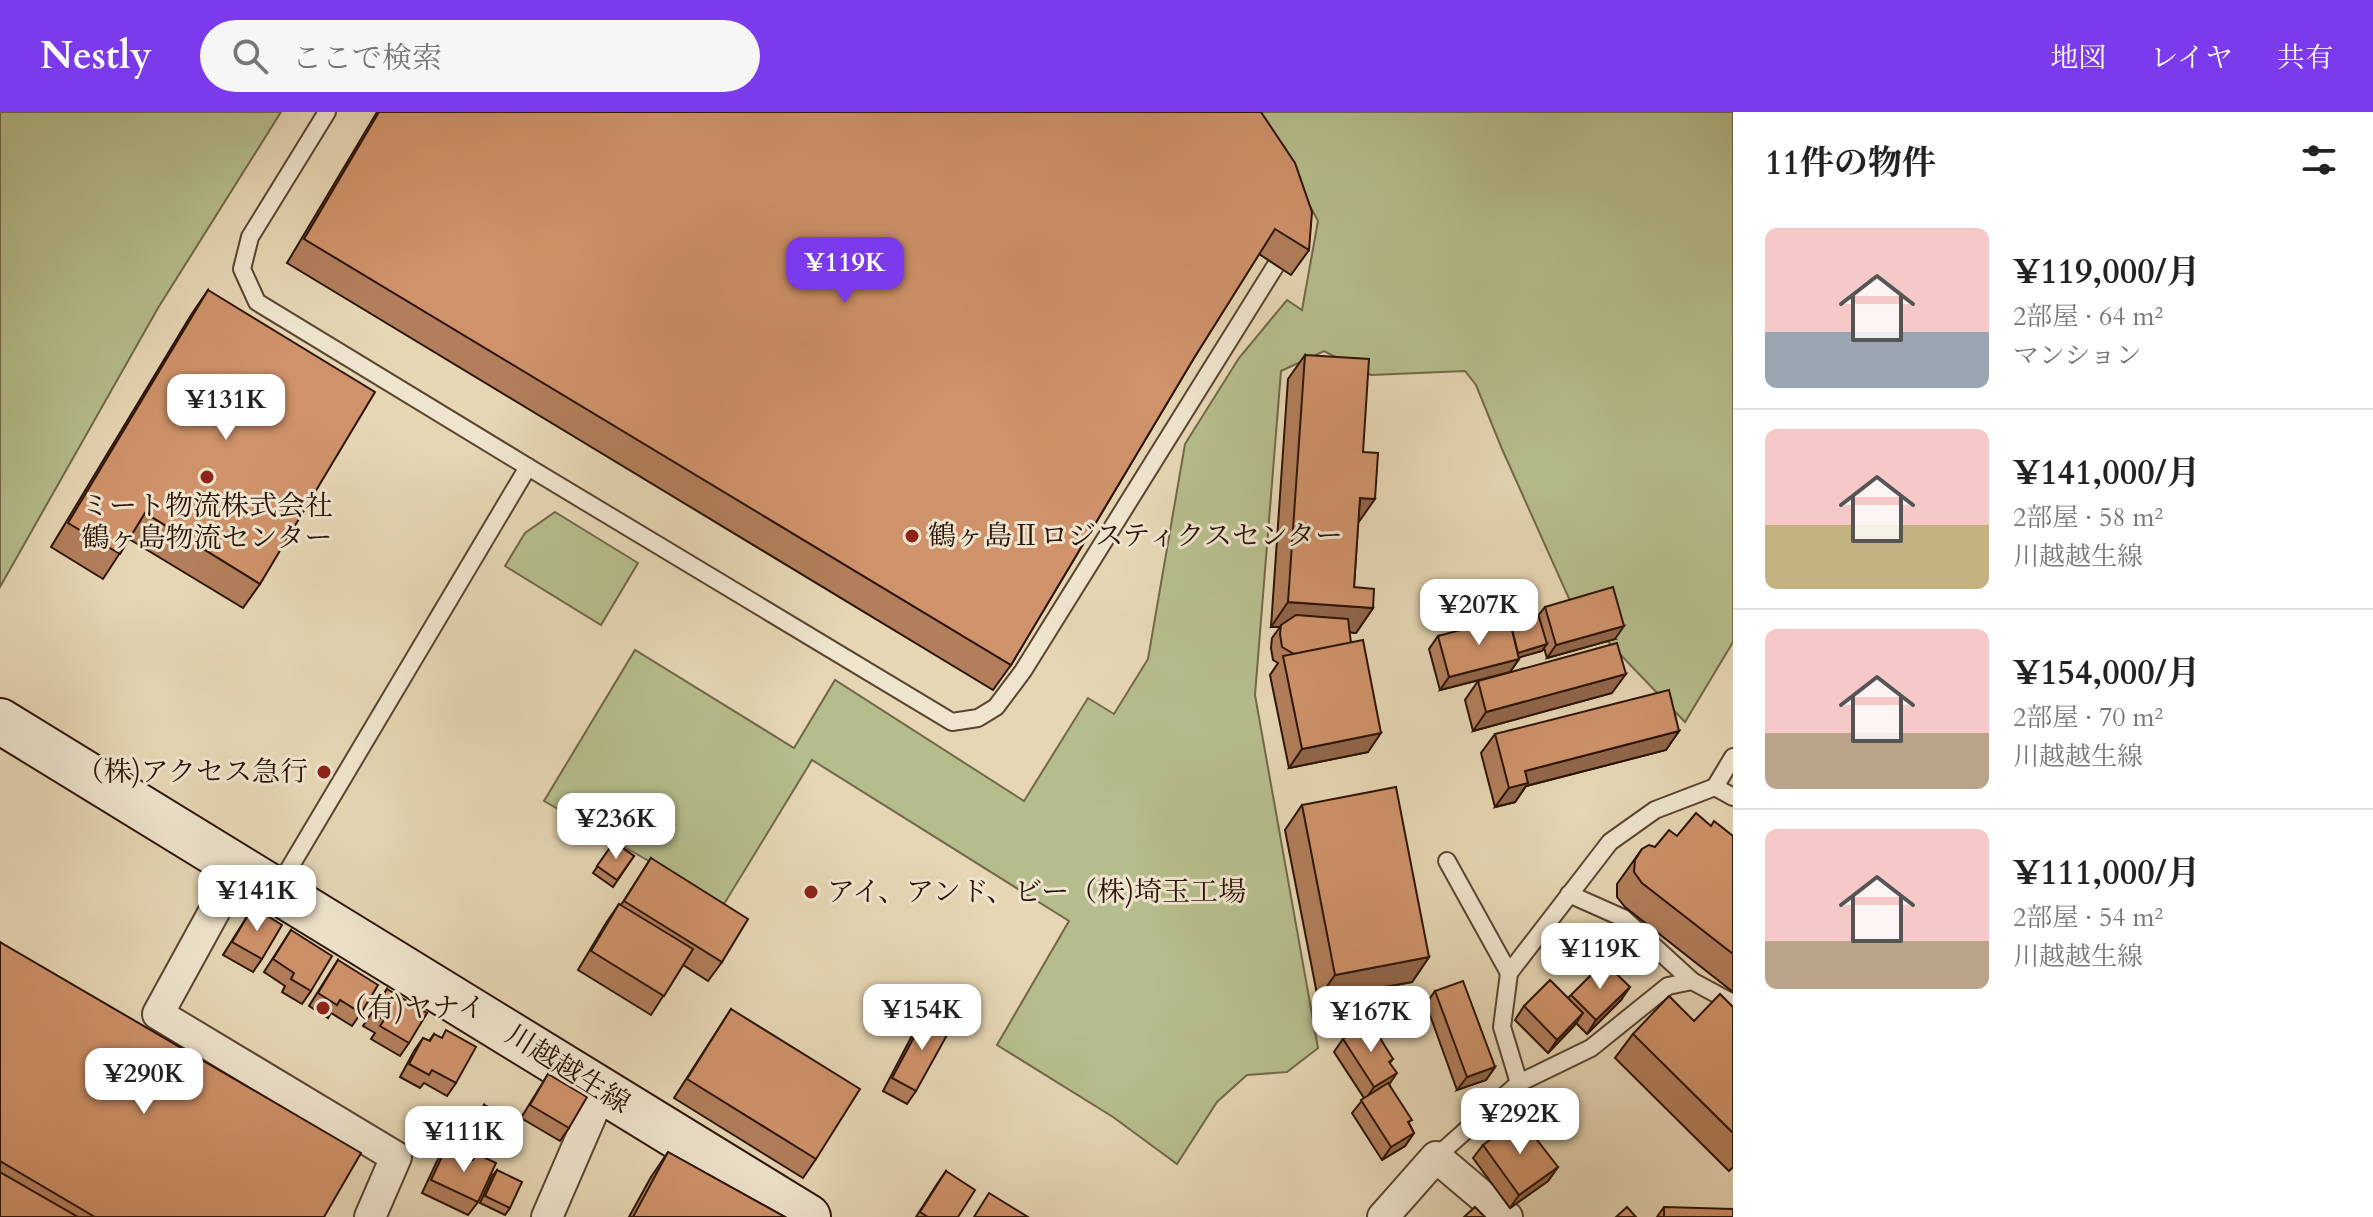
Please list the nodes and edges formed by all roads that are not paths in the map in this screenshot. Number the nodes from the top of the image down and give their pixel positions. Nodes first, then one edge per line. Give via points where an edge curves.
1 (327, 112) edge
2 (1276, 265) dead end
3 (528, 467) junction
4 (2, 726) edge
5 (1733, 757) edge
6 (1715, 787) junction
7 (1733, 797) edge
8 (1447, 861) dead end
9 (238, 868) junction
10 (277, 891) junction
11 (1569, 894) junction
12 (1509, 973) junction
13 (1692, 981) junction
14 (1733, 1003) edge
15 (1519, 1083) junction
16 (602, 1090) junction
17 (1436, 1157) junction
18 (370, 1217) edge
19 (547, 1217) edge
20 (808, 1217) edge
21 (1383, 1217) edge
22 (1507, 1217) edge

1 - 3 lane via 250,237 242,269 257,302
2 - 3 lane via 1023,671 996,707 978,718 952,722
3 - 10 lane
4 - 9 main road, 川越越生線
5 - 6 lane
6 - 7 lane
6 - 11 lane via 1655,810 1610,842
8 - 12 lane
9 - 10 main road, 川越越生線
9 - 18 street via 158,1014 396,1157
10 - 16 main road, 川越越生線
11 - 12 lane
11 - 13 lane via 1623,918
12 - 15 lane via 1502,1027
13 - 14 lane
13 - 15 lane via 1668,986 1591,1048
15 - 17 lane
16 - 19 street
16 - 20 main road, 川越越生線
17 - 21 street
17 - 22 street

